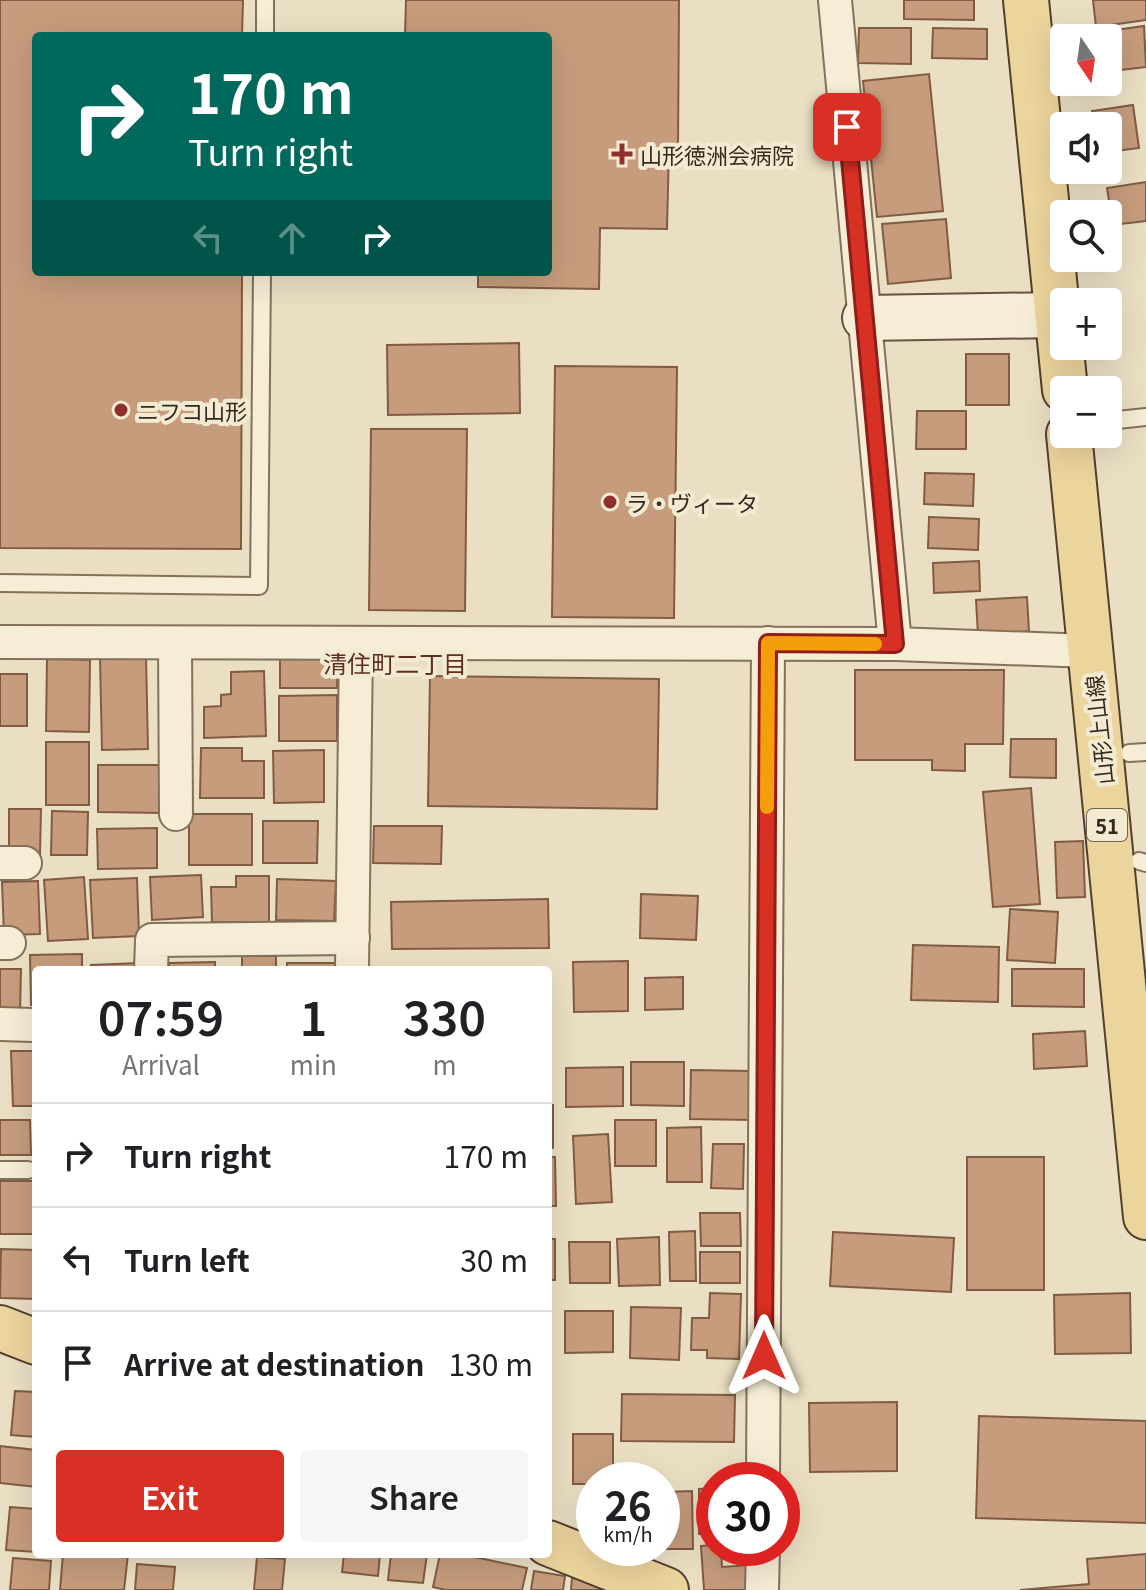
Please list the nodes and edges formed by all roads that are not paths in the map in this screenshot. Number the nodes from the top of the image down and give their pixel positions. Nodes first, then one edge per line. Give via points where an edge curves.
1 (265, 0) edge
2 (835, 0) edge
3 (1026, 0) edge
4 (1055, 0) edge
5 (265, 32) edge
6 (1067, 112) edge
7 (262, 276) edge
8 (1069, 288) edge
9 (1050, 309) edge
10 (865, 318) junction
11 (1146, 417) edge
12 (1122, 420) edge
13 (1070, 448) edge
14 (1102, 448) edge
15 (0, 583) edge
16 (0, 642) edge
17 (175, 643) junction
18 (768, 643) junction
19 (356, 644) junction
20 (895, 644) junction
21 (1090, 651) junction
22 (1137, 752) edge
23 (176, 814) dead end
24 (1143, 862) edge
25 (1146, 927) edge
26 (353, 938) junction
27 (151, 966) edge
28 (352, 966) edge
29 (0, 1024) edge
30 (32, 1025) edge
31 (0, 1170) edge
32 (28, 1170) dead end
33 (1146, 1217) edge
34 (0, 1328) edge
35 (32, 1340) edge
36 (763, 1462) edge
37 (552, 1545) edge
38 (763, 1566) edge
39 (621, 1582) edge
40 (666, 1590) edge
41 (762, 1590) edge

1 - 5 lane
2 - 10 street
3 - 8 main road
4 - 6 main road
7 - 15 lane via 259,586
9 - 10 street
10 - 20 street
11 - 12 lane
13 - 21 main road, 山形上山線 / 51
14 - 22 main road, 山形上山線 / 51
16 - 17 street
17 - 19 street
17 - 23 street
18 - 19 street
18 - 20 street
18 - 36 street
19 - 26 street
20 - 21 street
21 - 33 main road, 山形上山線 / 51
22 - 24 main road, 山形上山線 / 51
24 - 25 main road, 山形上山線 / 51
26 - 27 street via 152,940
26 - 28 street
29 - 30 street
31 - 32 lane
34 - 35 main road
37 - 39 main road
38 - 41 street
39 - 40 main road

